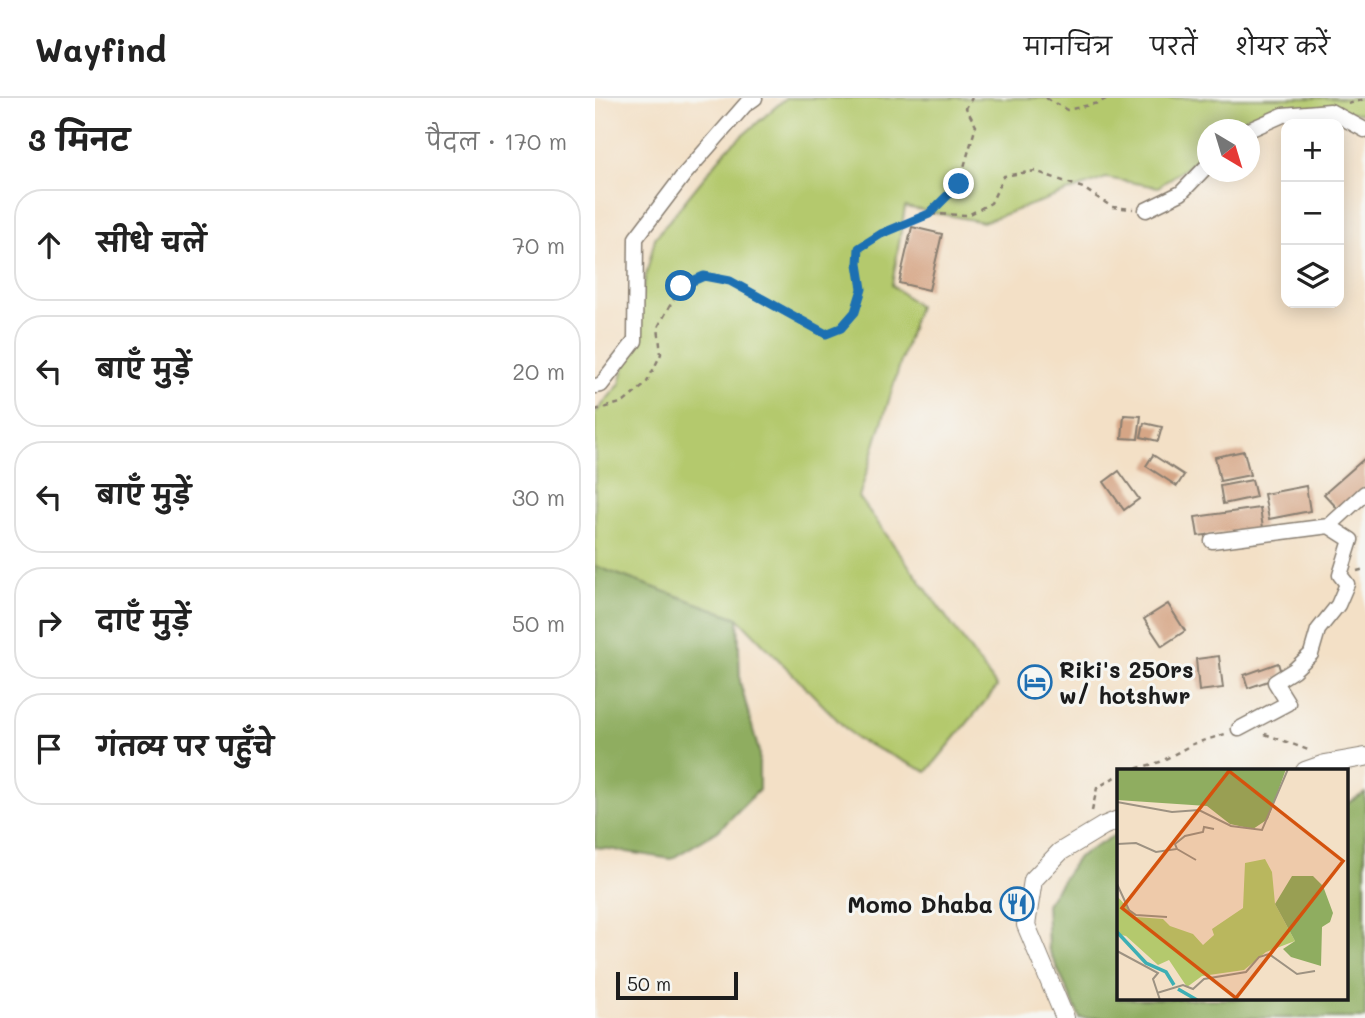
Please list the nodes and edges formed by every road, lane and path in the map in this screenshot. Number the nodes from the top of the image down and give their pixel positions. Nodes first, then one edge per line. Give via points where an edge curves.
1 (755, 98) edge
2 (972, 98) edge
3 (1046, 98) edge
4 (1108, 98) edge
5 (1260, 125) edge
6 (1365, 130) edge
7 (1197, 176) edge
8 (1146, 210) joint
9 (929, 214) junction
10 (595, 386) edge
11 (595, 410) edge
12 (1365, 494) edge
13 (1329, 526) junction
14 (1212, 541) dead end
15 (1239, 729) junction
16 (1320, 753) dead end
17 (1365, 757) edge
18 (1134, 769) edge
19 (1311, 769) edge
20 (1117, 776) edge
21 (1117, 820) edge
22 (1099, 828) junction
23 (1065, 1018) edge

1 - 10 street via 683,177 636,238 635,341 601,385
2 - 9 path via 966,108 976,126 959,184
3 - 4 path via 1067,110
5 - 6 street via 1283,115 1330,111
7 - 8 street via 1181,193
8 - 9 path via 1112,207 1083,188 1035,171 1004,176 991,203 968,215
9 - 11 path via 859,248 862,289 855,312 841,328 826,334 730,281 704,276 681,286 658,327 661,354 646,384 624,402
12 - 13 street
13 - 14 street
13 - 15 street via 1351,540 1340,575 1347,584 1338,605 1318,630 1311,654 1275,681 1288,703
15 - 16 path via 1275,736
15 - 18 path
17 - 19 street
20 - 22 path via 1097,788 1092,811
21 - 22 street
22 - 23 street via 1060,852 1033,880 1026,925

